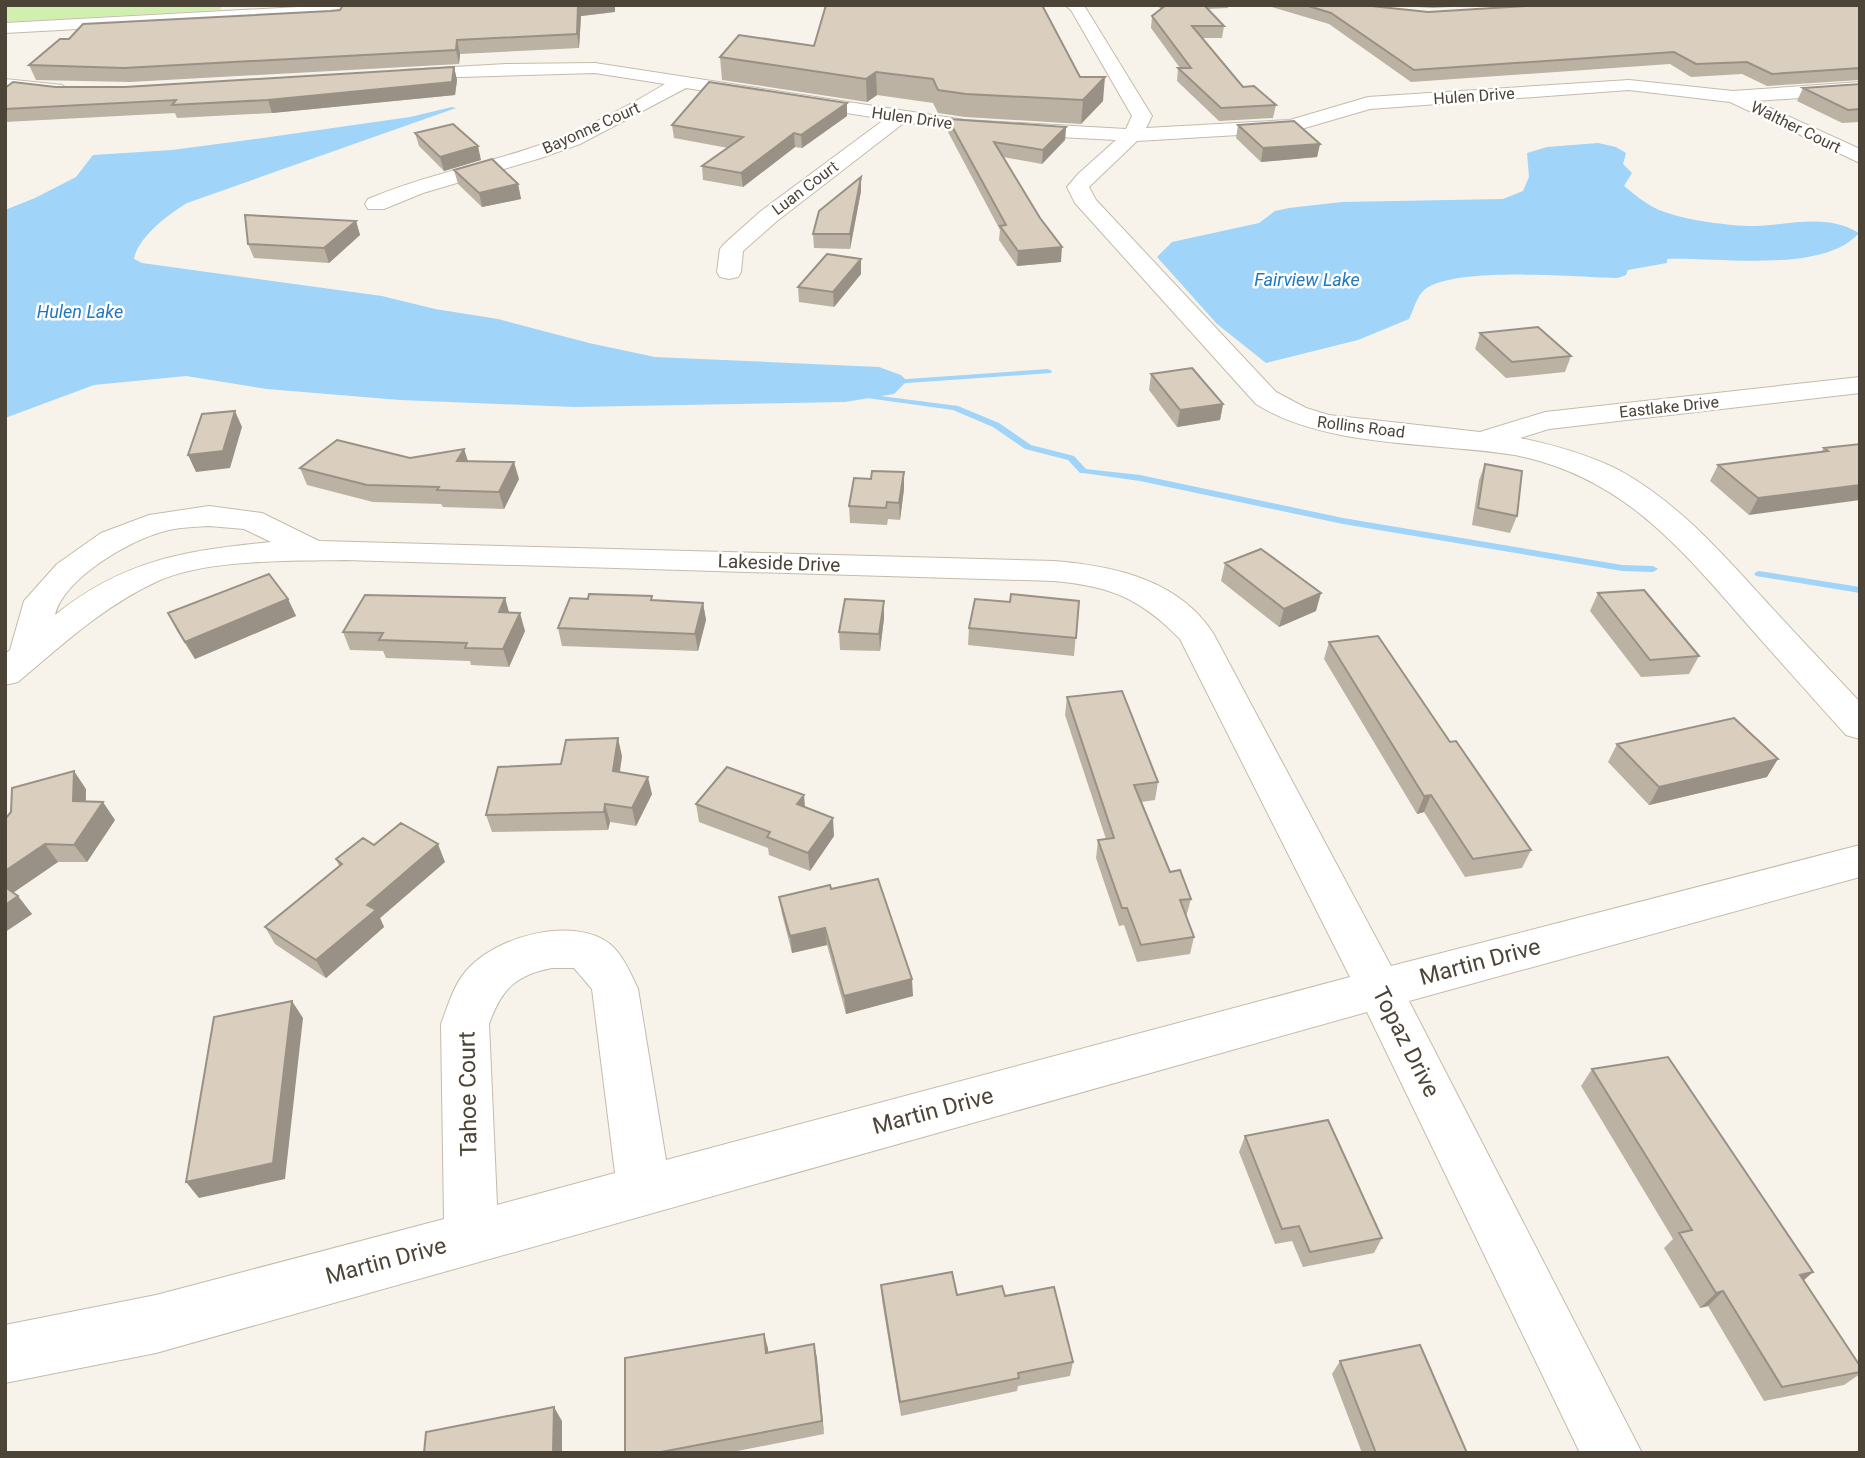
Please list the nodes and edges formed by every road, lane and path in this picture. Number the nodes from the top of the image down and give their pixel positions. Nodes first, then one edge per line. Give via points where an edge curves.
1 (426, 5) edge
2 (1076, 6) edge
3 (5, 28) edge
4 (380, 76) edge
5 (683, 82) junction
6 (5, 84) edge
7 (1860, 88) edge
8 (76, 91) edge
9 (1733, 97) junction
10 (900, 117) junction
11 (1132, 135) junction
12 (1860, 157) edge
13 (376, 204) dead end
14 (730, 272) dead end
15 (1860, 385) edge
16 (1481, 441) junction
17 (329, 551) junction
18 (1195, 633) joint
19 (16, 663) edge
20 (1860, 726) edge
21 (1860, 861) edge
22 (1379, 989) junction
23 (644, 1190) junction
24 (471, 1238) junction
25 (5, 1354) edge
26 (1612, 1453) edge

1 - 3 street
2 - 11 street via 1142,116
4 - 5 street, Hulen Drive via 595,68
5 - 10 street, Hulen Drive
5 - 13 street, Bayonne Court via 569,142 411,187
6 - 8 street
7 - 9 street, Hulen Drive
9 - 11 street, Hulen Drive via 1629,85 1368,103 1291,126
9 - 12 street, Walther Court
10 - 11 street, Hulen Drive via 965,126
10 - 14 street, Luan Court via 732,248
11 - 16 street, Rollins Road via 1078,187 1086,203 1266,398 1281,409 1317,422
15 - 16 street, Eastlake Drive via 1545,421
16 - 20 street, Rollins Road via 1554,455 1603,474 1644,498 1679,526
17 - 18 street, Lakeside Drive via 1096,574 1140,587 1171,608
17 - 19 street, Lakeside Drive via 201,559 147,573 84,609
17 - 19 street via 251,520 209,516 160,522 113,540 69,570 41,601
18 - 22 street, Topaz Drive
21 - 22 street, Martin Drive
22 - 23 street, Martin Drive
22 - 26 street, Topaz Drive
23 - 24 street, Martin Drive
23 - 24 street, Tahoe Court via 615,989 603,966 582,950 538,950 498,970 476,992 465,1024
24 - 25 street, Martin Drive via 156,1324

